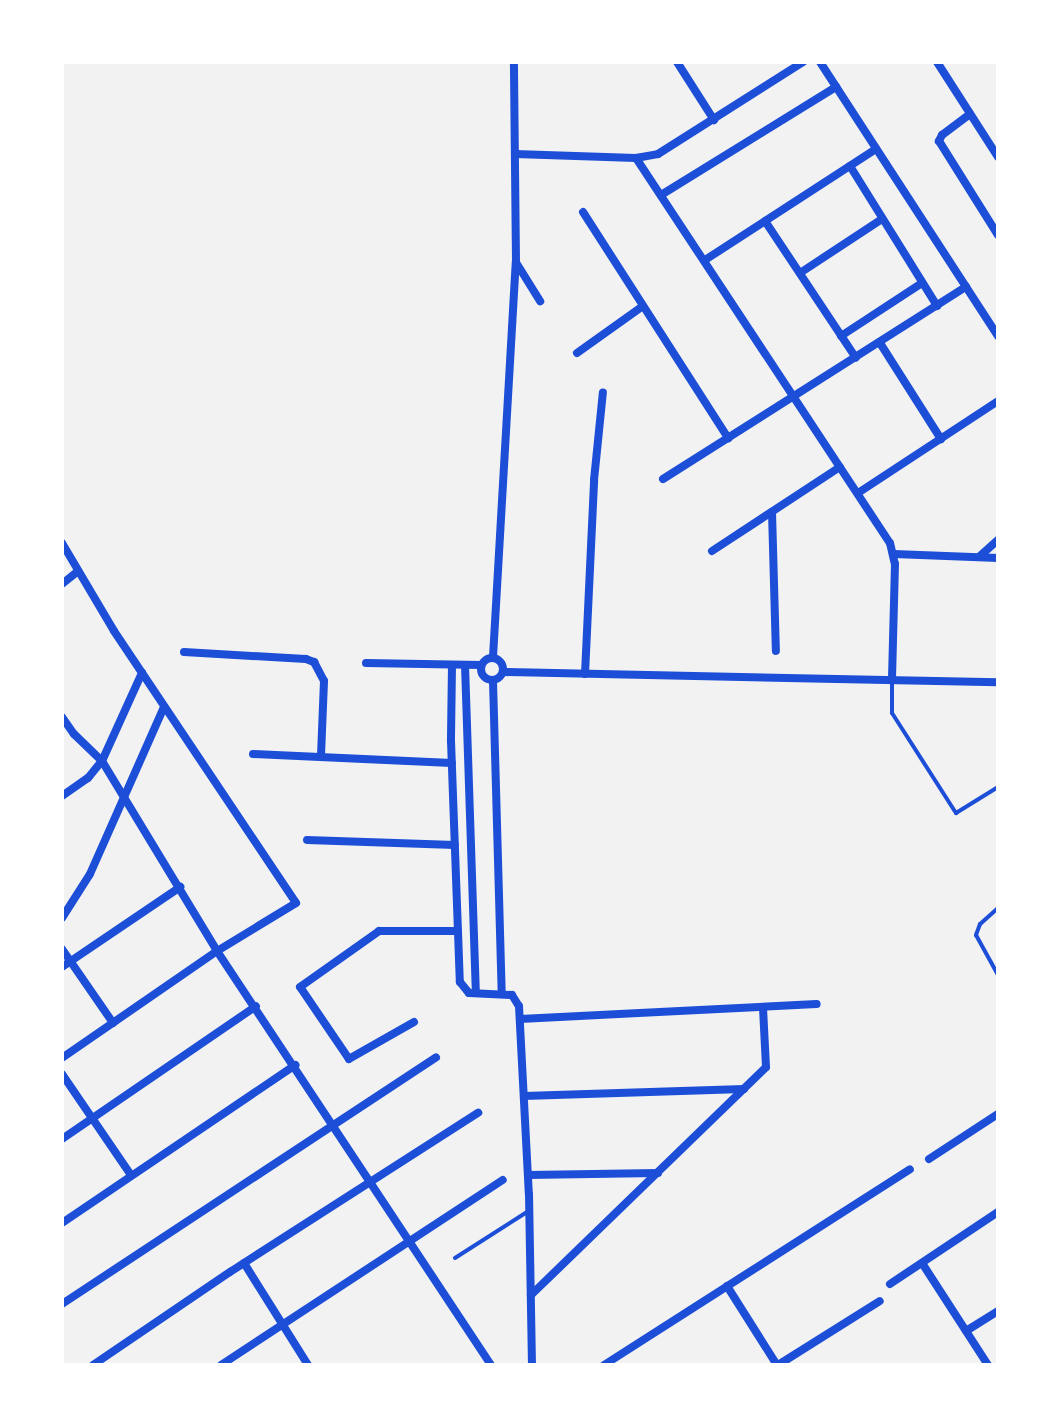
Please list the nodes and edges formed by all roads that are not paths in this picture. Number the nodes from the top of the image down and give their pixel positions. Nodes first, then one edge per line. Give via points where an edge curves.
1 (514, 62) edge
2 (677, 62) edge
3 (803, 62) edge
4 (820, 62) edge
5 (937, 62) edge
6 (836, 87) junction
7 (970, 114) junction
8 (714, 120) junction
9 (876, 149) junction
10 (515, 154) junction
11 (998, 157) edge
12 (636, 158) junction
13 (850, 166) junction
14 (661, 195) junction
15 (583, 212) dead end
16 (882, 219) junction
17 (765, 221) junction
18 (998, 235) edge
19 (705, 260) junction
20 (516, 262) junction
21 (800, 273) junction
22 (922, 283) junction
23 (966, 287) junction
24 (540, 301) dead end
25 (643, 306) junction
26 (937, 306) junction
27 (841, 336) junction
28 (998, 336) edge
29 (880, 343) junction
30 (577, 353) dead end
31 (856, 358) junction
32 (603, 392) dead end
33 (793, 398) junction
34 (998, 401) edge
35 (728, 438) junction
36 (941, 439) junction
37 (840, 467) junction
38 (663, 479) dead end
39 (858, 493) junction
40 (772, 512) junction
41 (998, 540) edge
42 (62, 543) edge
43 (712, 551) dead end
44 (894, 554) junction
45 (980, 556) junction
46 (998, 558) edge
47 (77, 572) junction
48 (62, 584) edge
49 (776, 651) dead end
50 (184, 652) dead end
51 (493, 657) junction
52 (366, 663) dead end
53 (452, 665) junction
54 (465, 665) junction
55 (481, 665) junction
56 (504, 672) junction
57 (142, 673) junction
58 (585, 674) junction
59 (892, 680) junction
60 (493, 681) junction
61 (998, 682) edge
62 (164, 707) junction
63 (62, 717) edge
64 (253, 754) dead end
65 (321, 757) junction
66 (102, 761) junction
67 (452, 763) junction
68 (998, 787) edge
69 (62, 796) edge
70 (124, 797) junction
71 (307, 840) dead end
72 (455, 845) junction
73 (180, 887) junction
74 (998, 908) edge
75 (62, 918) edge
76 (458, 931) junction
77 (62, 949) edge
78 (217, 951) junction
79 (71, 962) junction
80 (62, 967) edge
81 (998, 975) edge
82 (476, 993) junction
83 (502, 994) junction
84 (817, 1004) dead end
85 (256, 1006) junction
86 (763, 1007) junction
87 (520, 1019) junction
88 (414, 1022) dead end
89 (113, 1023) junction
90 (436, 1057) dead end
91 (62, 1058) edge
92 (295, 1065) junction
93 (62, 1074) edge
94 (745, 1089) junction
95 (524, 1096) junction
96 (478, 1113) dead end
97 (998, 1114) edge
98 (92, 1118) junction
99 (334, 1125) junction
100 (62, 1139) edge
101 (929, 1159) dead end
102 (910, 1169) dead end
103 (658, 1173) junction
104 (131, 1175) junction
105 (528, 1175) junction
106 (503, 1180) dead end
107 (369, 1183) junction
108 (529, 1210) junction
109 (998, 1212) edge
110 (62, 1223) edge
111 (410, 1243) junction
112 (455, 1258) dead end
113 (244, 1263) junction
114 (922, 1263) junction
115 (890, 1284) dead end
116 (727, 1286) junction
117 (531, 1295) junction
118 (880, 1301) dead end
119 (62, 1304) edge
120 (998, 1311) edge
121 (282, 1325) junction
122 (966, 1331) junction
123 (93, 1365) edge
124 (221, 1365) edge
125 (308, 1365) edge
126 (491, 1365) edge
127 (532, 1365) edge
128 (604, 1365) edge
129 (777, 1365) edge
130 (988, 1365) edge

1 - 10 street
2 - 8 street
3 - 8 street
4 - 6 street
5 - 7 street
6 - 9 street
6 - 14 street
7 - 11 street
7 - 18 street via 939,141
8 - 12 street via 666,150
9 - 13 street
9 - 23 street
10 - 12 street
10 - 20 street
12 - 14 street
13 - 16 street
13 - 17 street
14 - 19 street
15 - 25 street
16 - 21 street
16 - 22 street
17 - 19 street
17 - 21 street
19 - 33 street
20 - 24 street
20 - 51 street
21 - 27 street
22 - 26 street
22 - 27 street
23 - 26 street
23 - 28 street
25 - 30 street
25 - 35 street
26 - 29 street
27 - 31 street
29 - 31 street
29 - 36 street
31 - 33 street
32 - 58 street
33 - 35 street
33 - 37 street
34 - 36 street
35 - 38 street
36 - 39 street
37 - 39 street
37 - 40 street
39 - 44 street
40 - 43 street
40 - 49 street
41 - 45 street
42 - 47 street
44 - 45 street
44 - 59 street
45 - 46 street
47 - 48 street
47 - 57 street
50 - 65 street via 314,662 324,681
51 - 55 street
51 - 56 street
52 - 53 street
53 - 54 street
53 - 67 street
54 - 55 street
54 - 82 street
55 - 60 street via 485,679
56 - 58 street
56 - 60 street
57 - 62 street
57 - 66 street
58 - 59 street
59 - 61 street
59 - 68 lane via 892,713 956,813
60 - 83 street
62 - 70 street
62 - 78 street via 296,903
63 - 66 street
64 - 65 street
65 - 67 street
66 - 69 street
66 - 70 street
67 - 72 street
70 - 73 street
70 - 75 street via 90,874
71 - 72 street
72 - 76 street
73 - 78 street
73 - 79 street
74 - 81 lane via 976,935
76 - 82 street via 462,987
76 - 88 street via 379,931 300,987 349,1059
77 - 79 street
78 - 85 street
78 - 89 street
79 - 80 street
79 - 89 street
82 - 83 street
83 - 87 street via 516,997
84 - 86 street
85 - 92 street
85 - 98 street
86 - 87 street
86 - 94 street via 768,1060
87 - 95 street
89 - 91 street
90 - 99 street
92 - 99 street
92 - 104 street
93 - 98 street
94 - 95 street
94 - 103 street
95 - 105 street
96 - 107 street
97 - 101 street
98 - 100 street
98 - 104 street
99 - 107 street
99 - 119 street
102 - 116 street
103 - 105 street
103 - 117 street
104 - 110 street
105 - 108 street
106 - 111 street
107 - 111 street
107 - 113 street
108 - 112 lane
108 - 117 street
109 - 114 street
111 - 121 street
111 - 126 street
113 - 121 street
113 - 123 street
114 - 115 street
114 - 122 street
116 - 128 street
116 - 129 street
117 - 127 street
118 - 129 street
120 - 122 street
121 - 124 street
121 - 125 street
122 - 130 street

